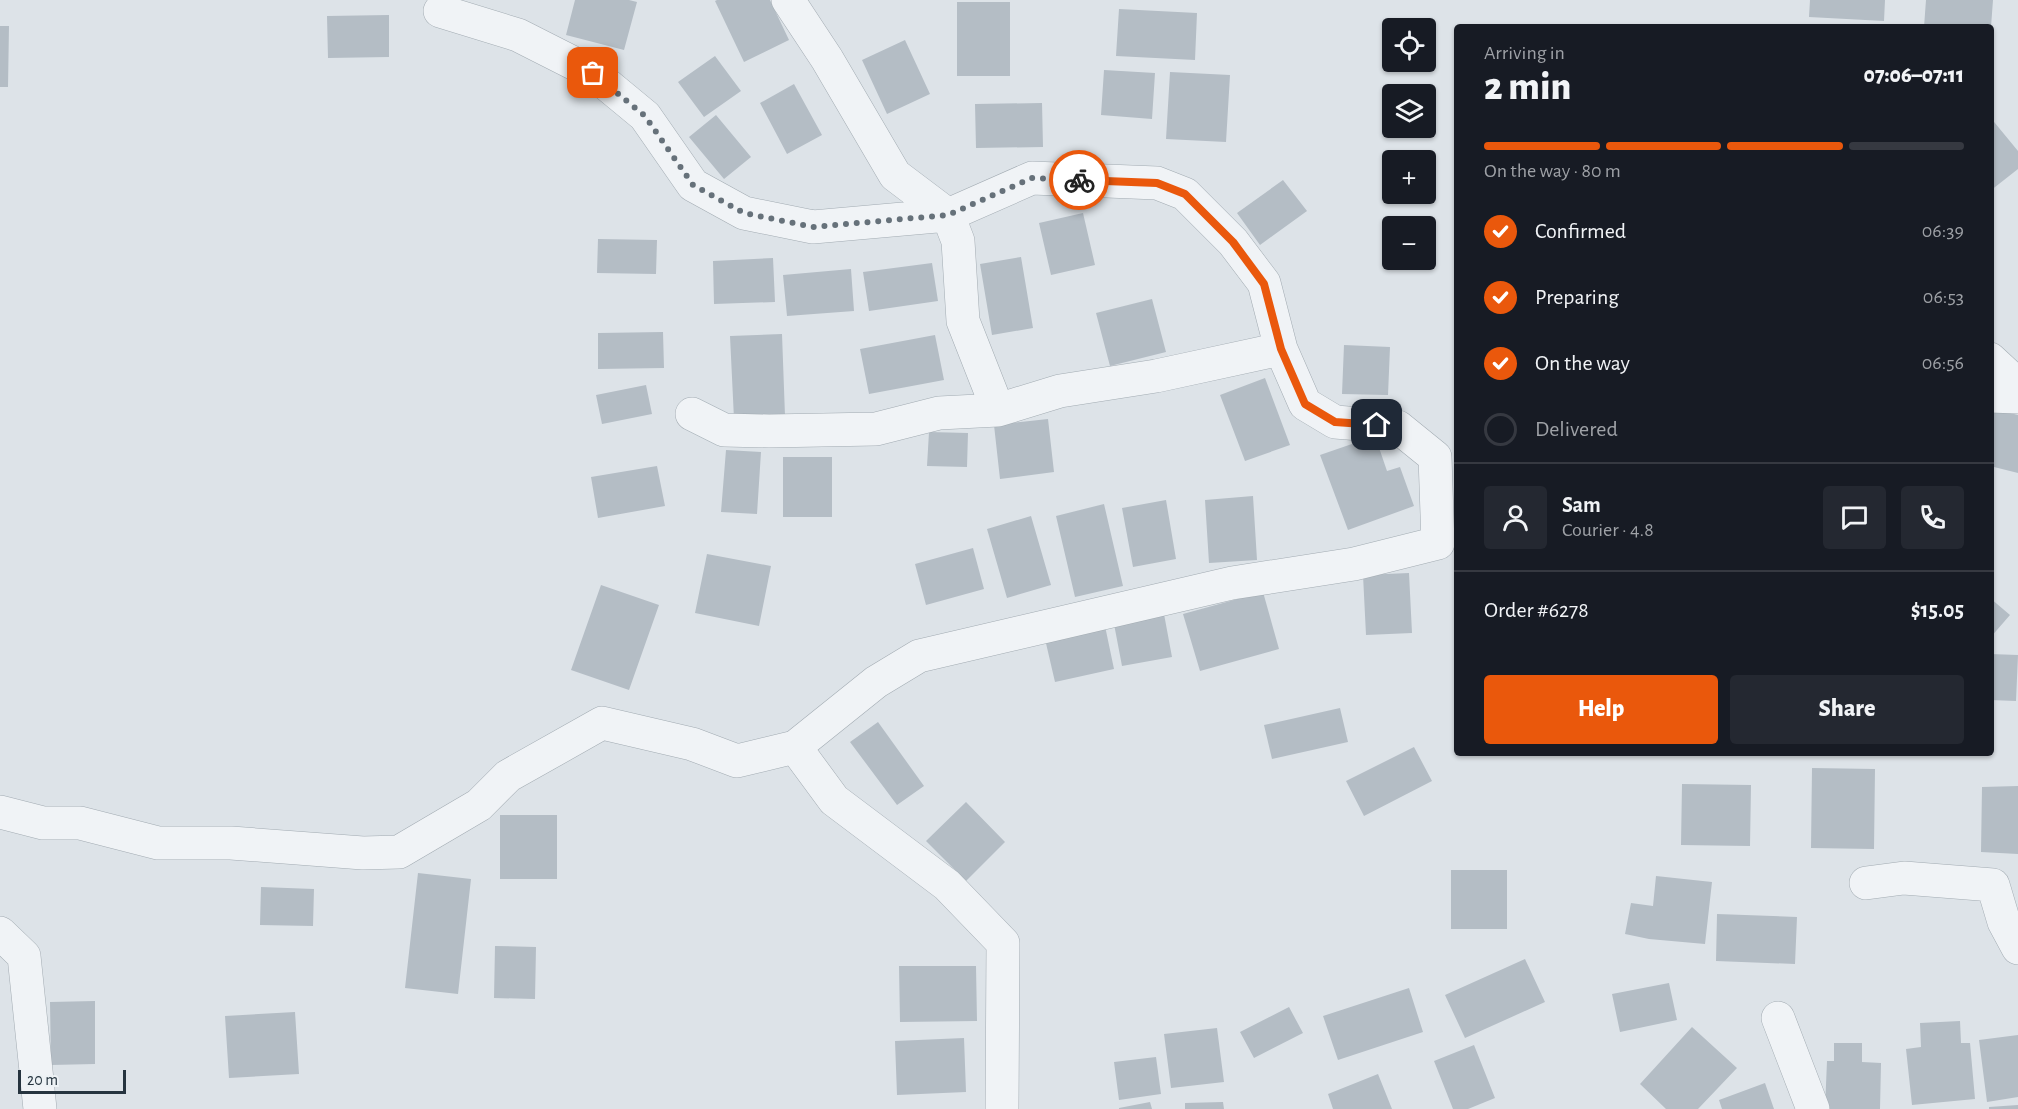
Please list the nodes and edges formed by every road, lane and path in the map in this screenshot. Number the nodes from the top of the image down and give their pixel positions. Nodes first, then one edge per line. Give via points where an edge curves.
1 (788, 0) edge
2 (441, 11) dead end
3 (948, 215) junction
4 (1281, 349) junction
5 (1994, 363) edge
6 (2018, 385) edge
7 (1994, 396) edge
8 (2018, 397) edge
9 (998, 410) junction
10 (692, 414) dead end
11 (795, 747) junction
12 (0, 812) edge
13 (1866, 883) dead end
14 (0, 933) edge
15 (2018, 948) edge
16 (1778, 1018) dead end
17 (40, 1109) edge
18 (1002, 1109) edge
19 (1813, 1109) edge

1 - 3 street via 895,175
2 - 3 street via 519,35 593,73 645,116 693,185 744,213 813,227
3 - 4 street via 1032,178 1157,183 1185,194 1233,242 1264,284
3 - 9 street via 958,241 963,321
4 - 9 street via 1156,376 1060,391
4 - 11 street via 1305,404 1335,422 1398,428 1435,457 1438,543 1354,564 1232,583 919,656 876,682
5 - 6 street
7 - 8 street
9 - 10 street via 939,413 876,429 780,431 724,430
11 - 12 street via 737,761 692,744 602,723 508,776 479,805 399,852 363,854 231,843 158,843 80,823 43,823
11 - 18 street via 834,800 946,885 1003,943
13 - 15 street via 1904,878 1993,885 2004,922
14 - 17 street via 24,956
16 - 19 street

